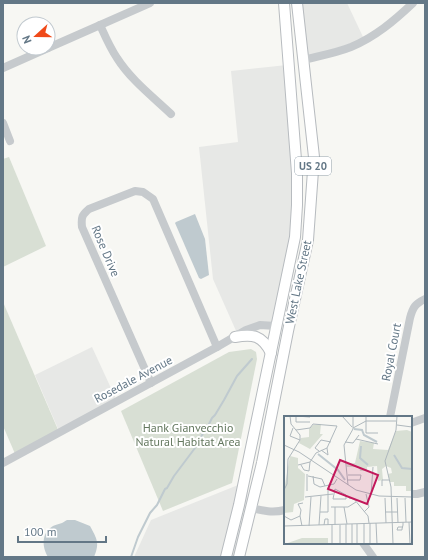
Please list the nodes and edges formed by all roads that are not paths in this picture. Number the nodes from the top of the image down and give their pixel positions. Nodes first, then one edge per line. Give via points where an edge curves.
1 (150, 3) edge
2 (284, 3) edge
3 (297, 3) edge
4 (413, 3) edge
5 (100, 25) junction
6 (56, 44) edge
7 (30, 56) edge
8 (303, 60) junction
9 (3, 68) edge
10 (171, 114) dead end
11 (3, 123) edge
12 (10, 141) dead end
13 (425, 299) edge
14 (276, 326) junction
15 (289, 329) junction
16 (234, 337) junction
17 (217, 347) junction
18 (271, 353) junction
19 (151, 383) junction
20 (390, 416) edge
21 (425, 418) edge
22 (412, 423) edge
23 (3, 463) edge
24 (425, 492) edge
25 (412, 494) edge
26 (251, 508) junction
27 (284, 510) edge
28 (364, 544) edge
29 (226, 557) edge
30 (239, 557) edge
31 (373, 557) edge

1 - 5 street
2 - 14 main road, West Lake Street / US 20 via 297,173 297,205 295,237
3 - 8 main road, West Lake Street / US 20
4 - 8 street via 389,25 366,40 350,48
5 - 6 street
5 - 10 street via 124,69
7 - 9 street
8 - 15 main road, West Lake Street / US 20 via 314,157 308,240
11 - 12 street
13 - 20 street, Royal Court via 413,308 410,318
14 - 15 main road
14 - 16 street, Rosedale Avenue via 260,325
14 - 18 main road, West Lake Street / US 20
15 - 26 main road, West Lake Street / US 20
16 - 17 street, Rosedale Avenue
16 - 18 main road via 259,338
17 - 19 street, Rosedale Avenue
17 - 19 street, Rose Drive via 153,199 143,192 135,191 89,209 81,220 82,227
18 - 29 main road, West Lake Street / US 20
19 - 23 street, Rosedale Avenue
21 - 22 street
24 - 25 street
26 - 27 street via 267,512
26 - 30 main road, West Lake Street / US 20
28 - 31 street

